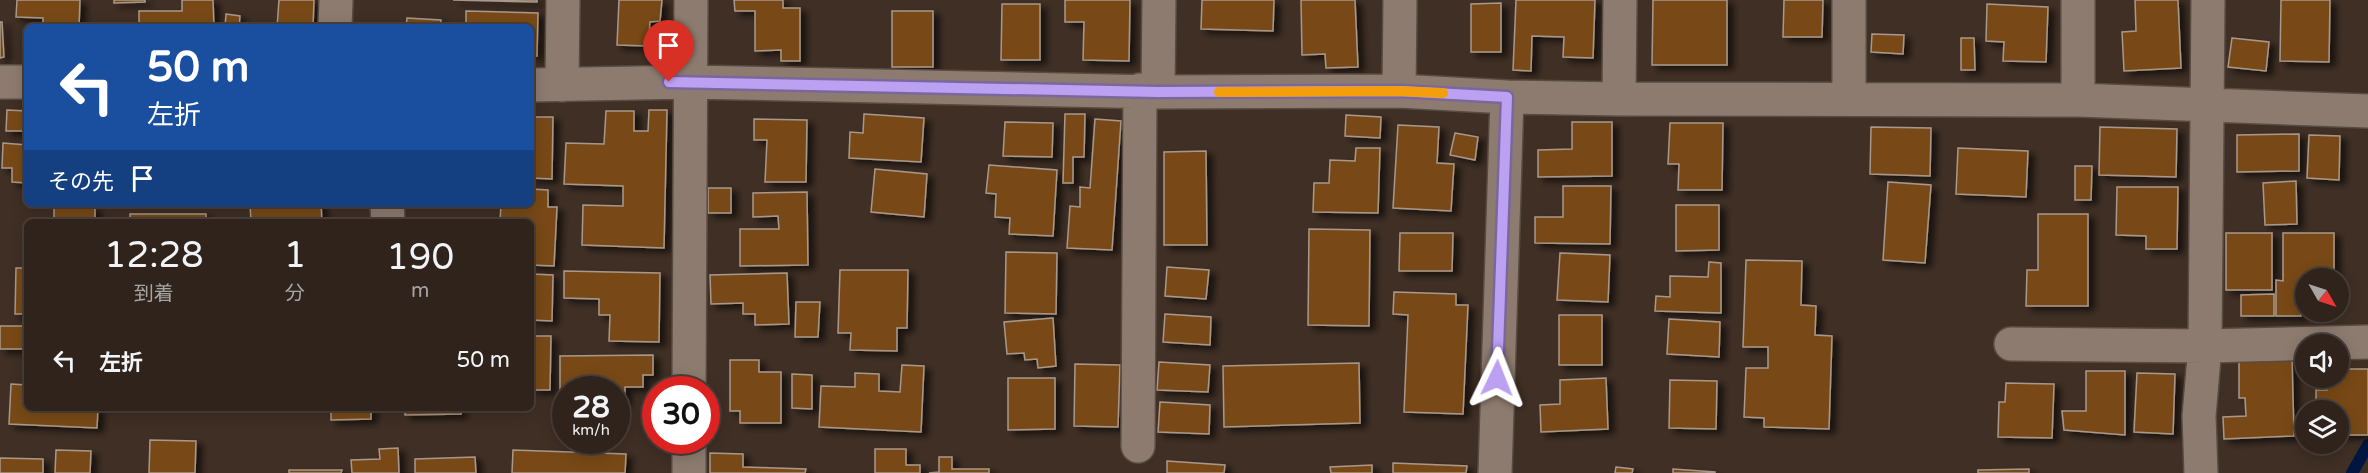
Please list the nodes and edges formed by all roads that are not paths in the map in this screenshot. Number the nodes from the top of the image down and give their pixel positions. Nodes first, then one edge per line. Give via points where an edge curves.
1 (336, 0) edge
2 (563, 0) edge
3 (691, 0) edge
4 (1159, 0) edge
5 (1400, 0) edge
6 (1620, 0) edge
7 (1849, 0) edge
8 (2078, 0) edge
9 (2208, 0) edge
10 (335, 24) edge
11 (0, 82) edge
12 (24, 82) edge
13 (690, 82) junction
14 (546, 85) edge
15 (1149, 91) junction
16 (1399, 91) junction
17 (1507, 97) junction
18 (1849, 98) junction
19 (1619, 99) junction
20 (2078, 100) junction
21 (2207, 105) junction
22 (2368, 111) edge
23 (2368, 342) edge
24 (2011, 344) dead end
25 (2205, 346) junction
26 (689, 376) edge
27 (1138, 446) dead end
28 (689, 454) edge
29 (689, 473) edge
30 (1495, 473) edge
31 (2201, 473) edge

1 - 10 street
2 - 14 street
3 - 13 street
4 - 15 street
5 - 16 street
6 - 19 street
7 - 18 street
8 - 20 street
9 - 21 street
11 - 12 street
13 - 14 street
13 - 15 street
13 - 26 street
15 - 16 street
15 - 27 street
16 - 17 street
17 - 19 street
17 - 30 street
18 - 19 street
18 - 20 street
20 - 21 street
21 - 22 street
21 - 25 street
23 - 25 street
24 - 25 street
25 - 31 street via 2199,416
28 - 29 street

